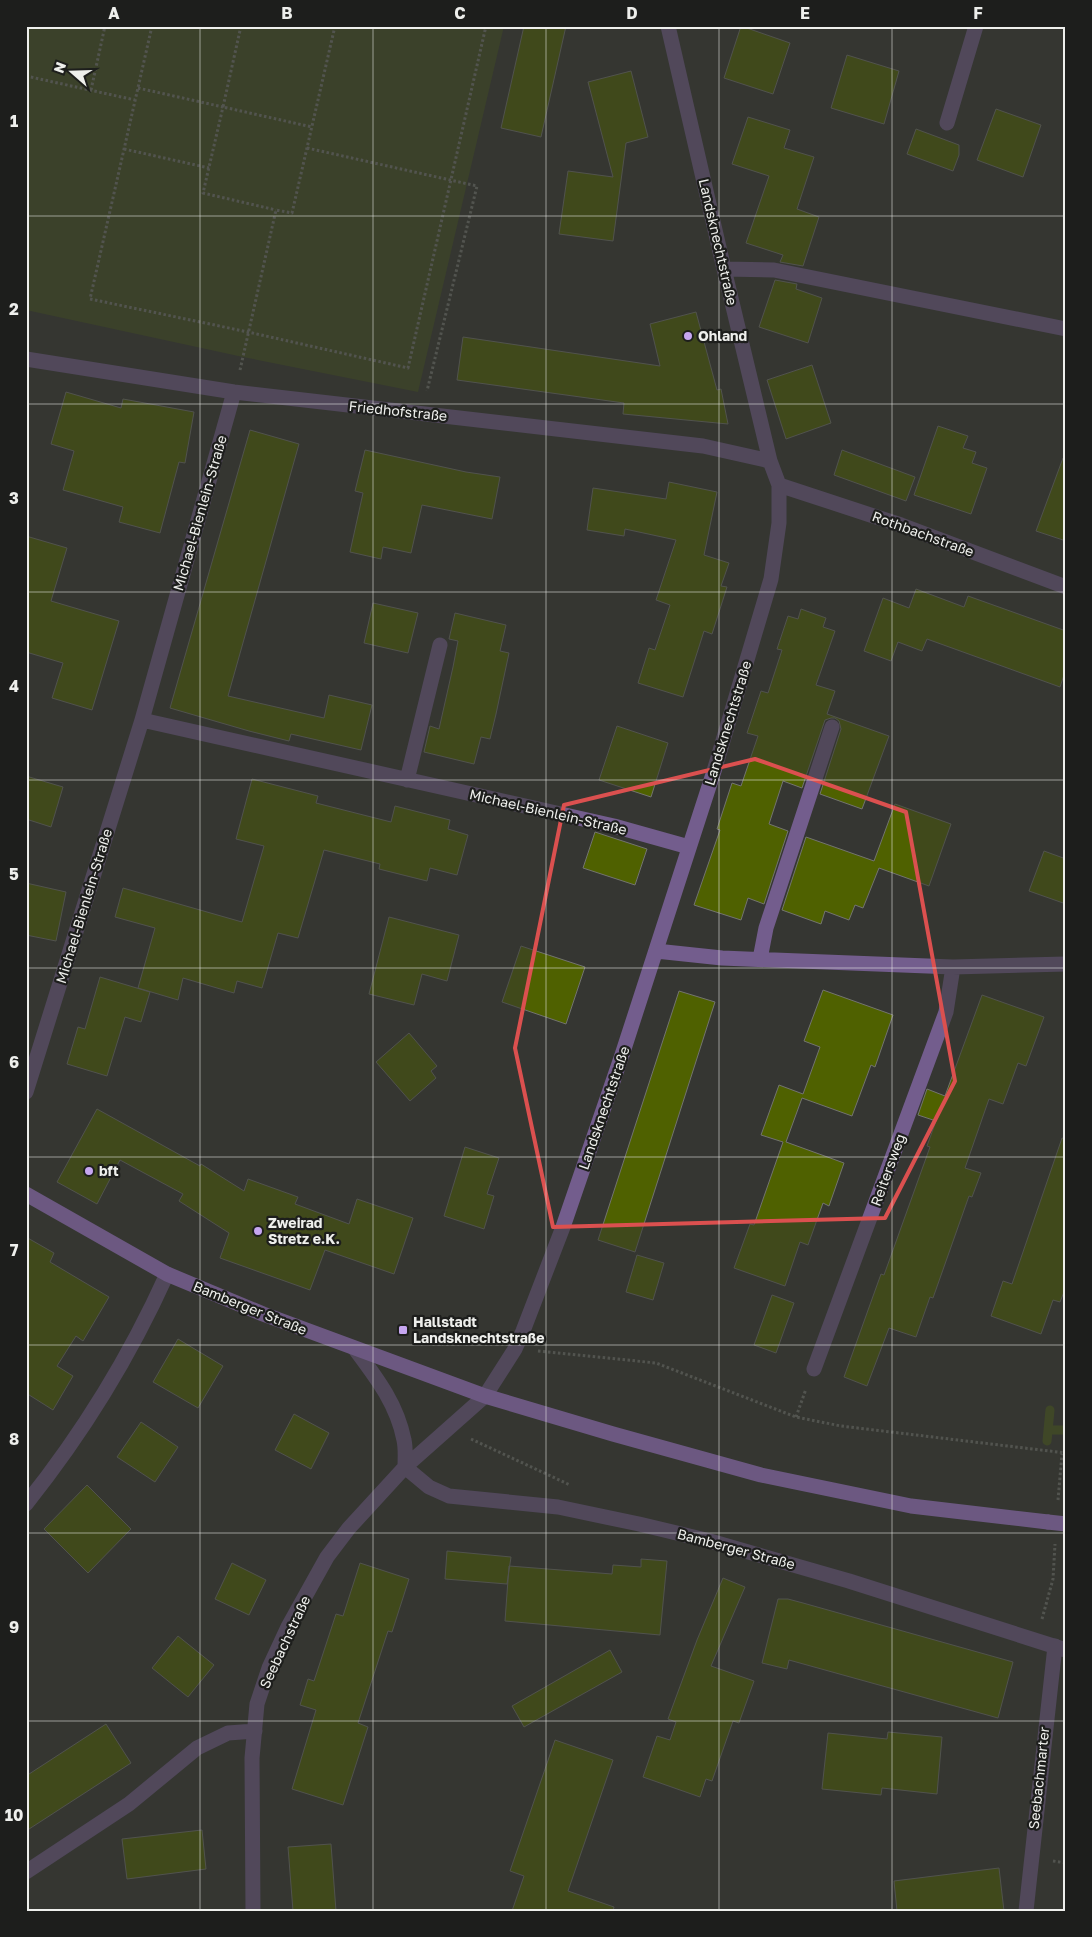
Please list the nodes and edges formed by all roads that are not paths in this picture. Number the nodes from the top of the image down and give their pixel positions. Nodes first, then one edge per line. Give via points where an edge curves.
1 (668, 26) edge
2 (976, 26) edge
3 (947, 123) dead end
4 (724, 269) junction
5 (1066, 328) edge
6 (26, 359) edge
7 (234, 392) junction
8 (770, 461) junction
9 (779, 486) junction
10 (1066, 588) edge
11 (440, 645) dead end
12 (142, 720) junction
13 (832, 727) dead end
14 (407, 780) junction
15 (689, 847) junction
16 (656, 951) junction
17 (760, 959) junction
18 (1066, 964) edge
19 (953, 967) junction
20 (26, 1092) edge
21 (26, 1194) edge
22 (167, 1274) junction
23 (355, 1348) junction
24 (814, 1370) road end
25 (485, 1396) junction
26 (405, 1467) junction
27 (26, 1504) edge
28 (1066, 1524) edge
29 (1060, 1648) edge
30 (255, 1731) junction
31 (26, 1872) edge
32 (253, 1911) edge
33 (1026, 1911) edge

1 - 4 street, Landsknechtstraße
2 - 3 street
4 - 5 street via 774,270
4 - 8 street, Landsknechtstraße
6 - 7 street, Friedhofstraße
7 - 8 street, Friedhofstraße via 703,446
7 - 12 street, Michael-Bienlein-Straße
8 - 9 street, Landsknechtstraße
9 - 10 street, Rothbachstraße via 901,525
9 - 15 street, Landsknechtstraße via 780,523 771,579
11 - 14 street
12 - 14 street, Michael-Bienlein-Straße
12 - 20 street, Michael-Bienlein-Straße
13 - 17 street via 766,928
14 - 15 street, Michael-Bienlein-Straße via 614,826
15 - 16 street, Landsknechtstraße
16 - 17 street
16 - 25 street, Landsknechtstraße via 563,1227 515,1349
17 - 19 street
18 - 19 street
19 - 24 street, Reitersweg via 946,1012
21 - 22 main road, Bamberger Straße
22 - 23 main road, Bamberger Straße
22 - 27 street via 151,1310 108,1385 59,1463
23 - 25 main road, Bamberger Straße
23 - 26 street via 396,1412 404,1441
25 - 26 street, Seebachstraße
25 - 28 main road, Bamberger Straße, bridge via 761,1475 911,1506
26 - 29 street, Bamberger Straße via 429,1487 449,1496 558,1507 701,1539 849,1581
26 - 30 street, Seebachstraße via 327,1557 288,1627 270,1668 257,1704
29 - 33 street, Seebachmarter
30 - 31 street via 228,1733 197,1748 129,1804
30 - 32 street, Seebachstraße via 252,1758

